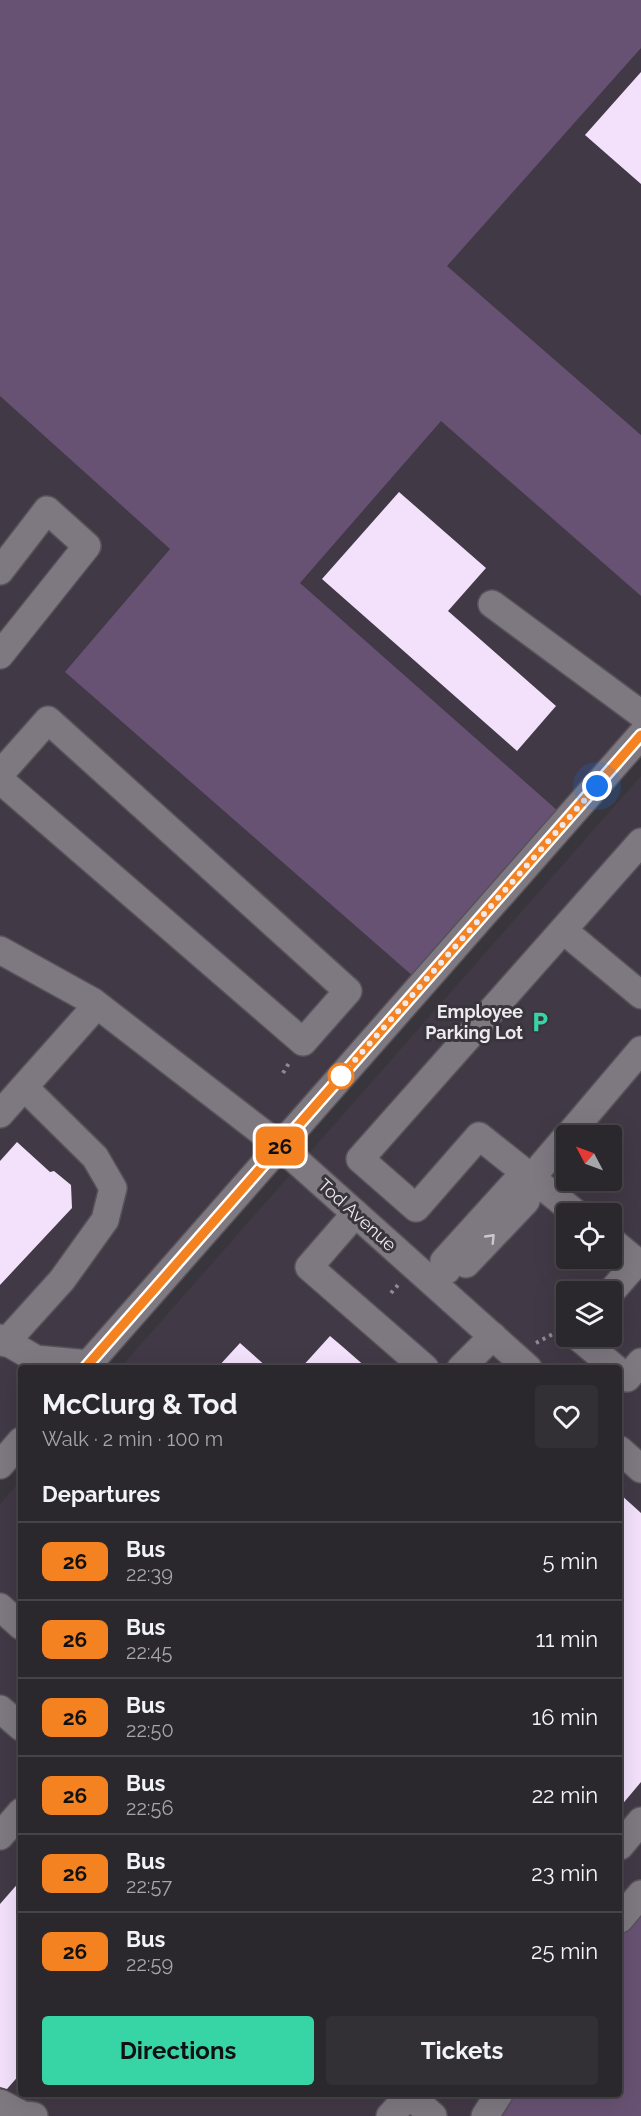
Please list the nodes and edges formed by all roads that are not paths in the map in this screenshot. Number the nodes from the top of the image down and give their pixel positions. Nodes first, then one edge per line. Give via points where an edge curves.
1 (0, 571) edge
2 (492, 604) dead end
3 (0, 655) edge
4 (641, 714) edge
5 (641, 735) edge
6 (0, 774) edge
7 (0, 780) edge
8 (641, 842) edge
9 (563, 930) junction
10 (0, 950) edge
11 (641, 995) edge
12 (97, 1005) junction
13 (641, 1050) edge
14 (24, 1087) junction
15 (0, 1114) edge
16 (576, 1125) edge
17 (280, 1146) junction
18 (556, 1149) edge
19 (532, 1177) junction
20 (564, 1203) edge
21 (355, 1214) junction
22 (622, 1249) edge
23 (441, 1277) junction
24 (621, 1281) edge
25 (493, 1336) junction
26 (3, 1341) edge
27 (590, 1347) edge
28 (641, 1362) edge
29 (18, 1365) edge
30 (80, 1365) edge
31 (88, 1365) edge
32 (421, 1365) edge
33 (464, 1365) edge
34 (525, 1365) edge
35 (611, 1365) edge
36 (622, 1374) edge
37 (18, 1444) edge
38 (0, 1465) edge
39 (0, 1607) edge
40 (18, 1623) edge
41 (0, 1709) edge
42 (18, 1724) edge
43 (18, 1815) edge
44 (641, 1821) edge
45 (0, 1836) edge
46 (622, 1844) edge
47 (641, 1894) edge
48 (622, 1917) edge
49 (42, 2097) edge
50 (406, 2097) edge
51 (412, 2097) edge
52 (497, 2097) edge
53 (0, 2103) edge
54 (28, 2116) edge
55 (390, 2116) edge
56 (433, 2116) edge
57 (485, 2116) edge

1 - 3 street via 47,510 87,546
2 - 4 street
5 - 17 street
6 - 7 street via 48,720 348,991 303,1042
8 - 9 street
9 - 11 street
9 - 19 street via 360,1159 416,1208 478,1136
10 - 12 street, Tod Avenue
12 - 14 street
12 - 17 street, Tod Avenue
13 - 16 street
14 - 15 street
14 - 26 street via 95,1157 113,1188 105,1220 62,1280
17 - 21 street, Tod Avenue
17 - 31 street
18 - 19 street
19 - 20 street
19 - 23 street via 526,1201 458,1272
21 - 23 street, Tod Avenue
21 - 32 street via 309,1267
22 - 24 street via 638,1262
23 - 25 street, Tod Avenue
25 - 33 street
25 - 34 street, Tod Avenue
26 - 29 street
26 - 30 street via 36,1359
27 - 35 street
28 - 36 street via 627,1378
37 - 38 street
39 - 40 street
41 - 42 street
43 - 45 street
44 - 46 street
47 - 48 street
49 - 54 street
50 - 55 street
51 - 56 street
52 - 57 street
53 - 54 street

